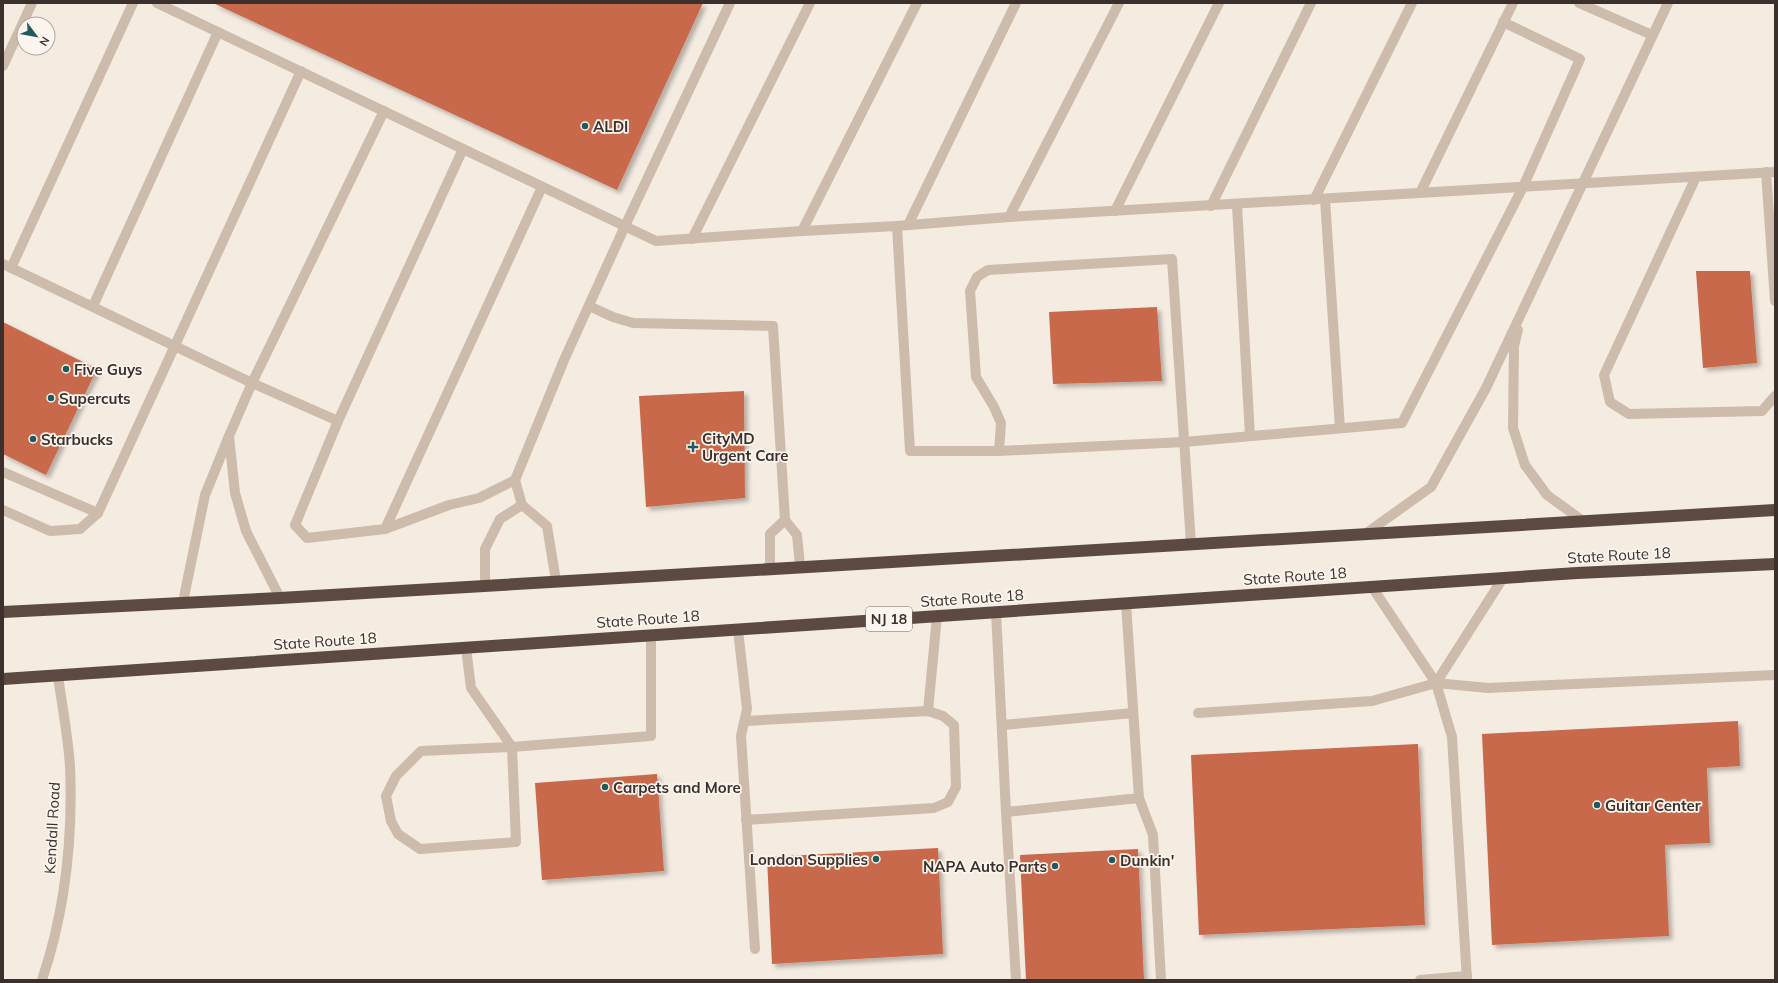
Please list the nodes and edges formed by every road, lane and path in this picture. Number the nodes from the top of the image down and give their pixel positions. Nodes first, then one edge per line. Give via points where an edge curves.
1 (32, 3) edge
2 (134, 3) edge
3 (157, 3) edge
4 (730, 3) edge
5 (810, 3) edge
6 (917, 3) edge
7 (1016, 3) edge
8 (1119, 3) edge
9 (1218, 3) edge
10 (1311, 3) edge
11 (1412, 3) edge
12 (1513, 3) edge
13 (1579, 3) edge
14 (1668, 3) edge
15 (1504, 22) junction
16 (218, 32) junction
17 (1652, 36) junction
18 (3, 66) edge
19 (301, 71) junction
20 (384, 111) junction
21 (463, 149) junction
22 (1770, 172) edge
23 (1696, 177) junction
24 (1583, 183) junction
25 (542, 187) junction
26 (1523, 187) junction
27 (1420, 193) junction
28 (1325, 199) junction
29 (1314, 200) junction
30 (1237, 205) junction
31 (1210, 206) junction
32 (1115, 211) junction
33 (1009, 217) junction
34 (908, 225) junction
35 (625, 226) junction
36 (897, 226) junction
37 (802, 231) junction
38 (692, 239) junction
39 (7, 266) edge
40 (1775, 301) edge
41 (93, 306) junction
42 (589, 306) junction
43 (1523, 309) junction
44 (175, 345) junction
45 (252, 383) junction
46 (1775, 396) edge
47 (338, 421) junction
48 (1340, 428) junction
49 (229, 436) junction
50 (1250, 436) junction
51 (1184, 442) junction
52 (999, 450) junction
53 (3, 472) edge
54 (515, 480) junction
55 (522, 505) junction
56 (3, 510) edge
57 (1775, 510) edge
58 (98, 513) junction
59 (785, 520) junction
60 (1583, 521) junction
61 (385, 529) junction
62 (1365, 534) junction
63 (1191, 544) junction
64 (1775, 564) edge
65 (800, 566) junction
66 (770, 568) junction
67 (1503, 578) junction
68 (556, 581) junction
69 (485, 584) junction
70 (1372, 587) junction
71 (280, 598) junction
72 (183, 602) junction
73 (1126, 603) junction
74 (3, 612) edge
75 (996, 612) junction
76 (937, 616) junction
77 (738, 630) junction
78 (651, 635) junction
79 (466, 648) junction
80 (1775, 675) edge
81 (58, 676) junction
82 (3, 679) edge
83 (1436, 682) junction
84 (928, 711) junction
85 (1134, 713) junction
86 (1198, 713) dead end
87 (745, 721) junction
88 (1002, 725) junction
89 (512, 747) junction
90 (1139, 798) junction
91 (1006, 812) junction
92 (746, 820) junction
93 (755, 949) dead end
94 (1467, 978) edge
95 (42, 980) edge
96 (1016, 980) edge
97 (1161, 980) edge
98 (1420, 980) edge

1 - 18 street
2 - 39 street
3 - 16 street
4 - 35 street
5 - 38 street
6 - 37 street
7 - 34 street
8 - 33 street
9 - 32 street
10 - 31 street
11 - 29 street
12 - 15 street
13 - 17 street
14 - 17 street
15 - 26 street via 1580,59
15 - 27 street
16 - 19 street
16 - 41 street
17 - 24 street
19 - 20 street
19 - 44 street
20 - 21 street
20 - 45 street
21 - 25 street
21 - 47 street
22 - 23 street
22 - 40 street
23 - 24 street
23 - 46 street via 1604,375 1610,402 1629,414 1762,411
24 - 26 street
24 - 43 street
25 - 35 street
25 - 61 street
26 - 27 street
26 - 48 street via 1402,423
27 - 28 street
28 - 29 street
28 - 48 street
29 - 30 street
30 - 31 street
30 - 50 street
31 - 32 street
32 - 33 street
33 - 34 street
34 - 36 street
35 - 38 street via 656,241
35 - 42 street
36 - 37 street
36 - 52 street via 910,451
37 - 38 street
39 - 41 street
41 - 44 street
42 - 54 street
42 - 59 street via 633,323 773,326
43 - 60 street via 1514,346 1513,428 1525,465 1547,494
43 - 62 street via 1486,388 1432,487
44 - 45 street
44 - 58 street
45 - 47 street
45 - 49 street
47 - 61 street via 295,525 307,538
48 - 50 street
49 - 71 street via 235,493 246,531
49 - 72 street via 205,495
50 - 51 street
51 - 52 street
51 - 52 street via 1172,259 988,270 977,277 970,291 976,377 1001,423
51 - 63 street
53 - 58 street
54 - 55 street
54 - 61 street via 479,498 449,505
55 - 68 street via 547,526
55 - 69 street via 500,519 484,549
56 - 58 street via 50,531 80,529
57 - 60 highway
59 - 65 street via 797,535
59 - 66 street via 770,534
60 - 62 highway
62 - 63 highway
63 - 65 highway
64 - 67 highway, State Route 18 / NJ 18
65 - 66 highway
66 - 68 highway
67 - 70 highway, State Route 18 / NJ 18
67 - 83 street
68 - 69 highway
69 - 71 highway
70 - 73 highway, State Route 18 / NJ 18
70 - 83 street
71 - 72 highway
72 - 74 highway
73 - 75 highway, State Route 18 / NJ 18
73 - 85 street
75 - 76 highway, State Route 18 / NJ 18
75 - 88 street
76 - 77 highway, State Route 18 / NJ 18
76 - 84 street
77 - 78 highway, State Route 18 / NJ 18
77 - 87 street via 747,709
78 - 79 highway, State Route 18 / NJ 18
78 - 89 street via 651,736
79 - 81 highway, State Route 18 / NJ 18
79 - 89 street via 471,688
80 - 83 street via 1488,688
81 - 82 highway, State Route 18 / NJ 18
81 - 95 street, Kendall Road via 70,765 70,830 63,893 50,956
83 - 86 street via 1372,701
83 - 94 street via 1452,737
84 - 87 street
84 - 92 street via 943,716 954,725 956,788 948,802 934,808
85 - 88 street
85 - 90 street
87 - 92 street via 741,736
88 - 91 street
89 - 89 street via 516,842 420,849 398,834 386,796 396,776 421,751
90 - 91 street
90 - 97 street via 1153,835
91 - 96 street
92 - 93 street
94 - 98 street

